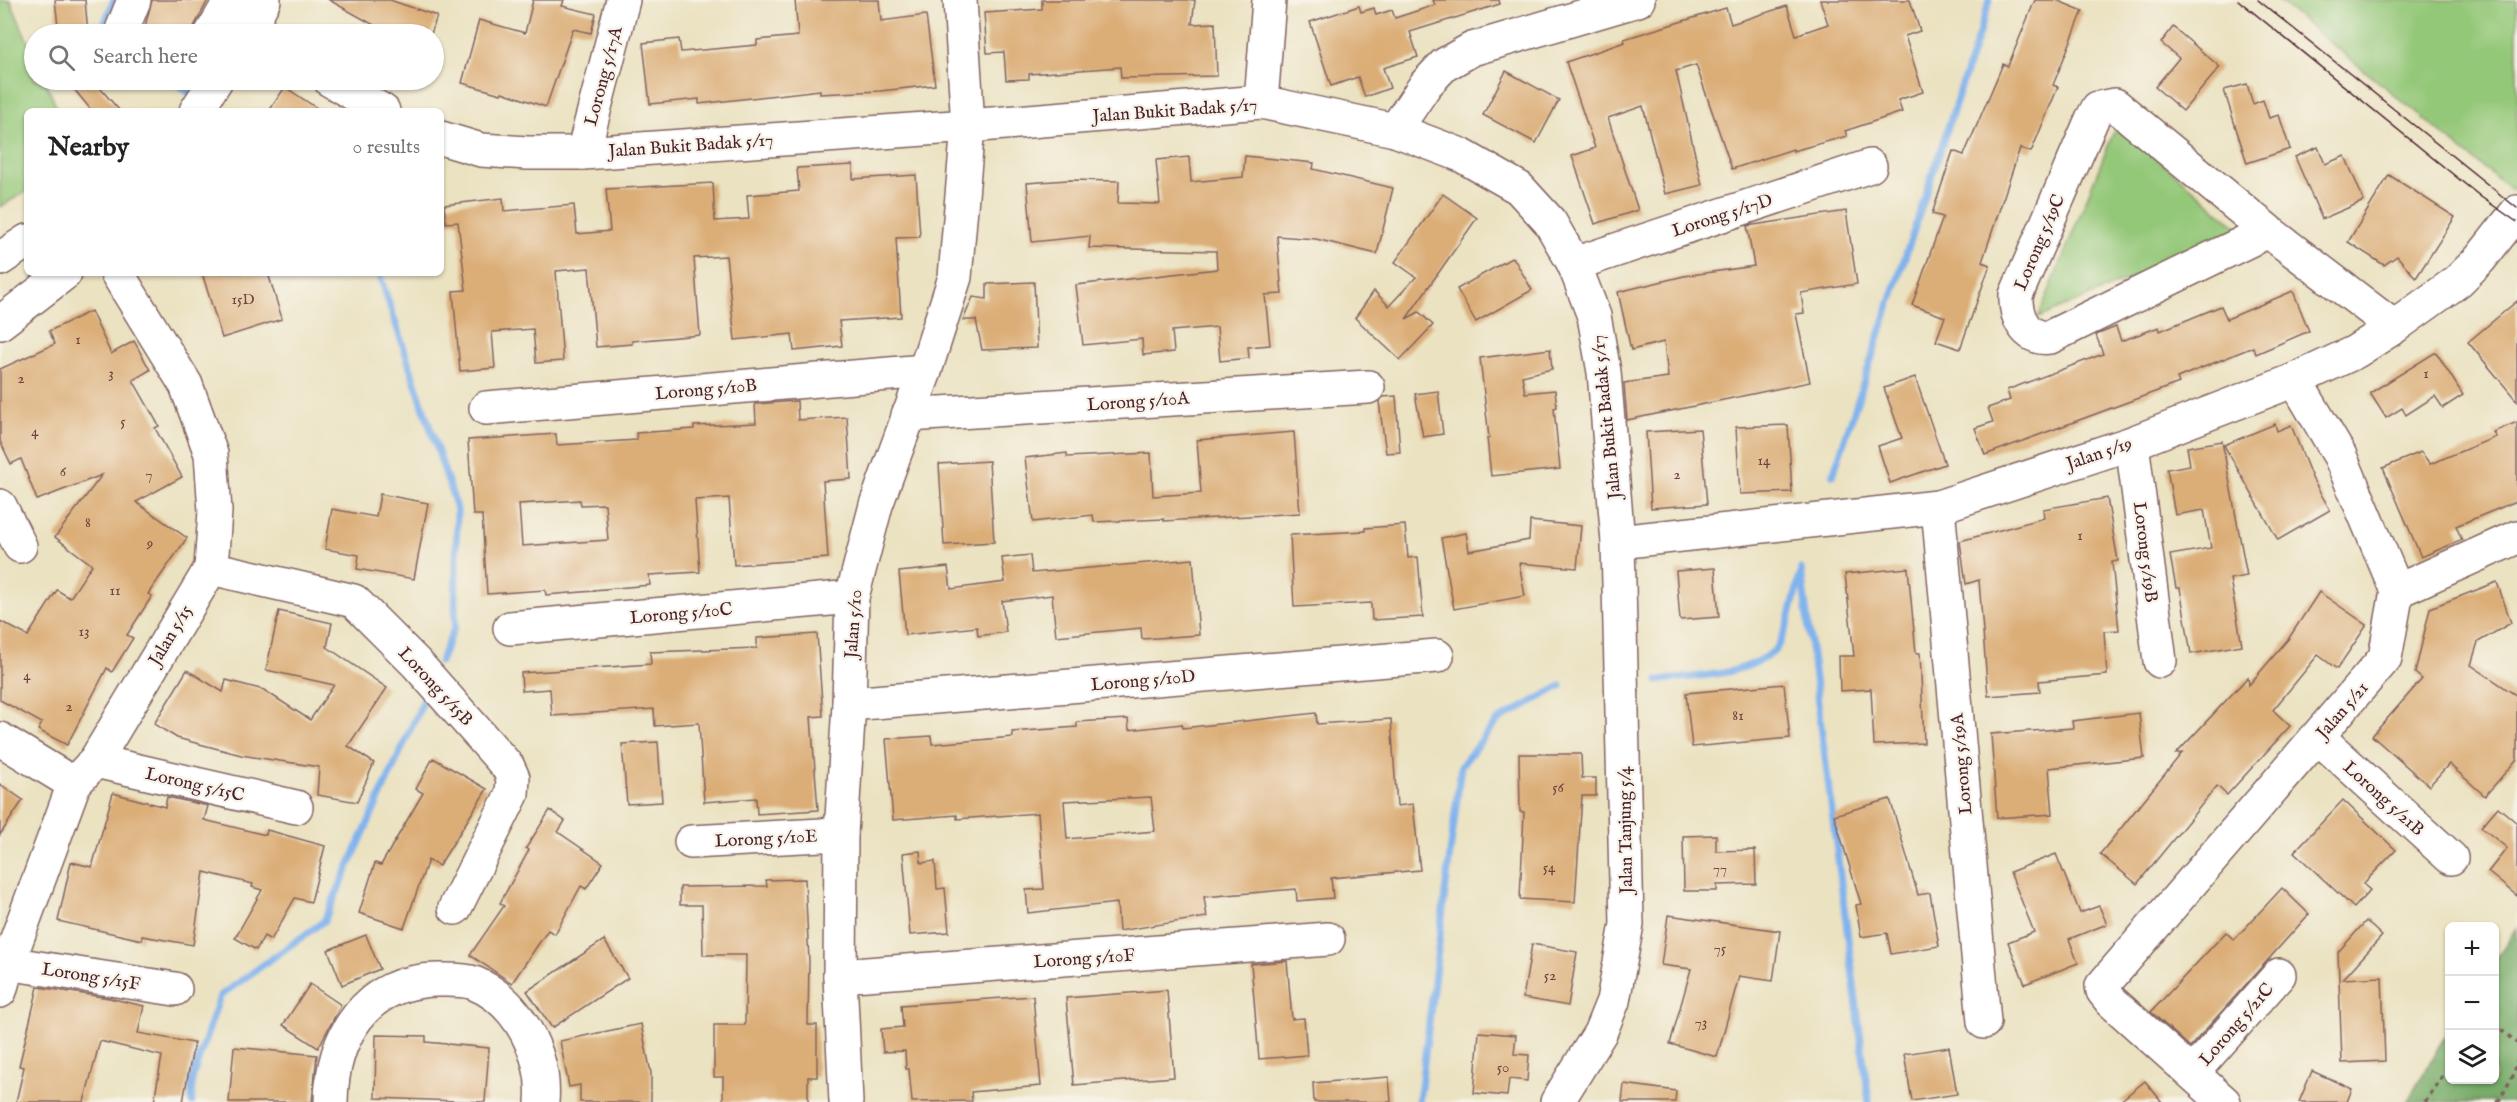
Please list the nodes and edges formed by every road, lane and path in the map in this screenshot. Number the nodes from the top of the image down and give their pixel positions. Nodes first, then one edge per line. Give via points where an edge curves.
1 (134, 0) edge
2 (623, 0) edge
3 (960, 0) edge
4 (1269, 0) edge
5 (1638, 0) edge
6 (252, 18) edge
7 (124, 24) edge
8 (237, 24) edge
9 (209, 90) edge
10 (347, 90) edge
11 (1261, 102) junction
12 (198, 108) edge
13 (378, 108) edge
14 (968, 126) junction
15 (1395, 130) junction
16 (444, 139) edge
17 (583, 153) junction
18 (1870, 166) dead end
19 (2517, 212) edge
20 (2268, 231) junction
21 (24, 243) edge
22 (0, 259) edge
23 (1574, 264) junction
24 (61, 276) edge
25 (119, 276) edge
26 (0, 323) edge
27 (2394, 327) junction
28 (926, 370) junction
29 (2295, 380) junction
30 (1368, 387) dead end
31 (486, 408) dead end
32 (908, 415) junction
33 (2132, 443) junction
34 (0, 506) edge
35 (1938, 507) junction
36 (2516, 541) edge
37 (1618, 542) junction
38 (20, 546) dead end
39 (211, 567) junction
40 (2397, 591) junction
41 (852, 597) junction
42 (510, 628) dead end
43 (1437, 656) dead end
44 (2160, 661) dead end
45 (849, 704) junction
46 (2318, 737) junction
47 (0, 739) edge
48 (85, 773) junction
49 (296, 807) dead end
50 (841, 834) junction
51 (691, 842) dead end
52 (2451, 858) dead end
53 (455, 908) dead end
54 (1328, 939) dead end
55 (3, 972) edge
56 (2279, 975) dead end
57 (840, 976) junction
58 (175, 989) dead end
59 (2103, 991) joint
60 (1984, 1022) dead end
61 (2499, 1028) edge
62 (2517, 1044) edge
63 (2517, 1060) edge
64 (2445, 1072) edge
65 (2192, 1073) junction
66 (331, 1102) edge
67 (542, 1102) edge
68 (846, 1102) edge
69 (1557, 1102) edge
70 (2224, 1102) edge
71 (2425, 1102) edge
72 (2498, 1102) edge

1 - 7 street
2 - 17 street, Lorong 5/17A
3 - 14 street, Jalan 5/10
4 - 11 street
5 - 15 street via 1472,50 1444,65 1425,84
6 - 8 street
9 - 12 street
10 - 13 street
11 - 14 street, Jalan Bukit Badak 5/17
11 - 15 street, Jalan Bukit Badak 5/17
14 - 17 street, Jalan Bukit Badak 5/17
14 - 28 street, Jalan 5/10 via 955,277
15 - 23 street, Jalan Bukit Badak 5/17 via 1461,155 1519,188 1550,222
16 - 17 street, Jalan Bukit Badak 5/17 via 482,150
18 - 23 street, Lorong 5/17D
19 - 27 street, Jalan 5/19 via 2458,281
20 - 20 street, Lorong 5/19C via 2050,337 2030,333 2017,314 2016,295 2092,119 2103,105 2120,107
20 - 27 street, Lorong 5/19C
21 - 22 street
23 - 37 street, Jalan Bukit Badak 5/17 via 1594,316 1604,372
24 - 26 street
25 - 39 street, Jalan 5/15 via 186,385 211,454 215,511
27 - 29 street, Jalan 5/19 via 2355,352
28 - 31 street, Lorong 5/10B
28 - 32 street, Jalan 5/10
29 - 33 street, Jalan 5/19
29 - 40 street via 2340,456
30 - 32 street, Lorong 5/10A
32 - 41 street, Jalan 5/10 via 876,505
33 - 35 street, Jalan 5/19
33 - 44 street, Lorong 5/19B
34 - 38 street
35 - 37 street, Jalan 5/19
35 - 60 street, Lorong 5/19A
36 - 40 street
37 - 69 street, Jalan Tanjung 5/4 via 1628,924 1613,1001 1600,1033
39 - 48 street, Jalan 5/15
39 - 53 street, Lorong 5/15B via 354,601 417,664 508,767 513,778 512,794
40 - 46 street, Jalan 5/21 via 2382,663
41 - 42 street, Lorong 5/10C
41 - 45 street, Jalan 5/10
43 - 45 street, Lorong 5/10D
45 - 50 street, Jalan 5/10
46 - 52 street, Lorong 5/21B
46 - 59 street, Jalan 5/21 via 2105,982
47 - 48 street, Lorong 5/15C
48 - 49 street, Lorong 5/15C
48 - 55 street, Jalan 5/15
50 - 51 street, Lorong 5/10E
50 - 57 street, Jalan 5/10
54 - 57 street, Lorong 5/10F
55 - 58 street, Lorong 5/15F
56 - 65 street, Lorong 5/21C
57 - 68 street, Jalan 5/10
59 - 65 street, Lorong 5/21C
61 - 62 path
63 - 72 path via 2515,1072
64 - 71 path
65 - 70 street, Lorong 5/21C
66 - 67 street via 335,1061 346,1033 361,1013 385,992 407,984 451,980 473,983 520,1020 535,1052 543,1086

